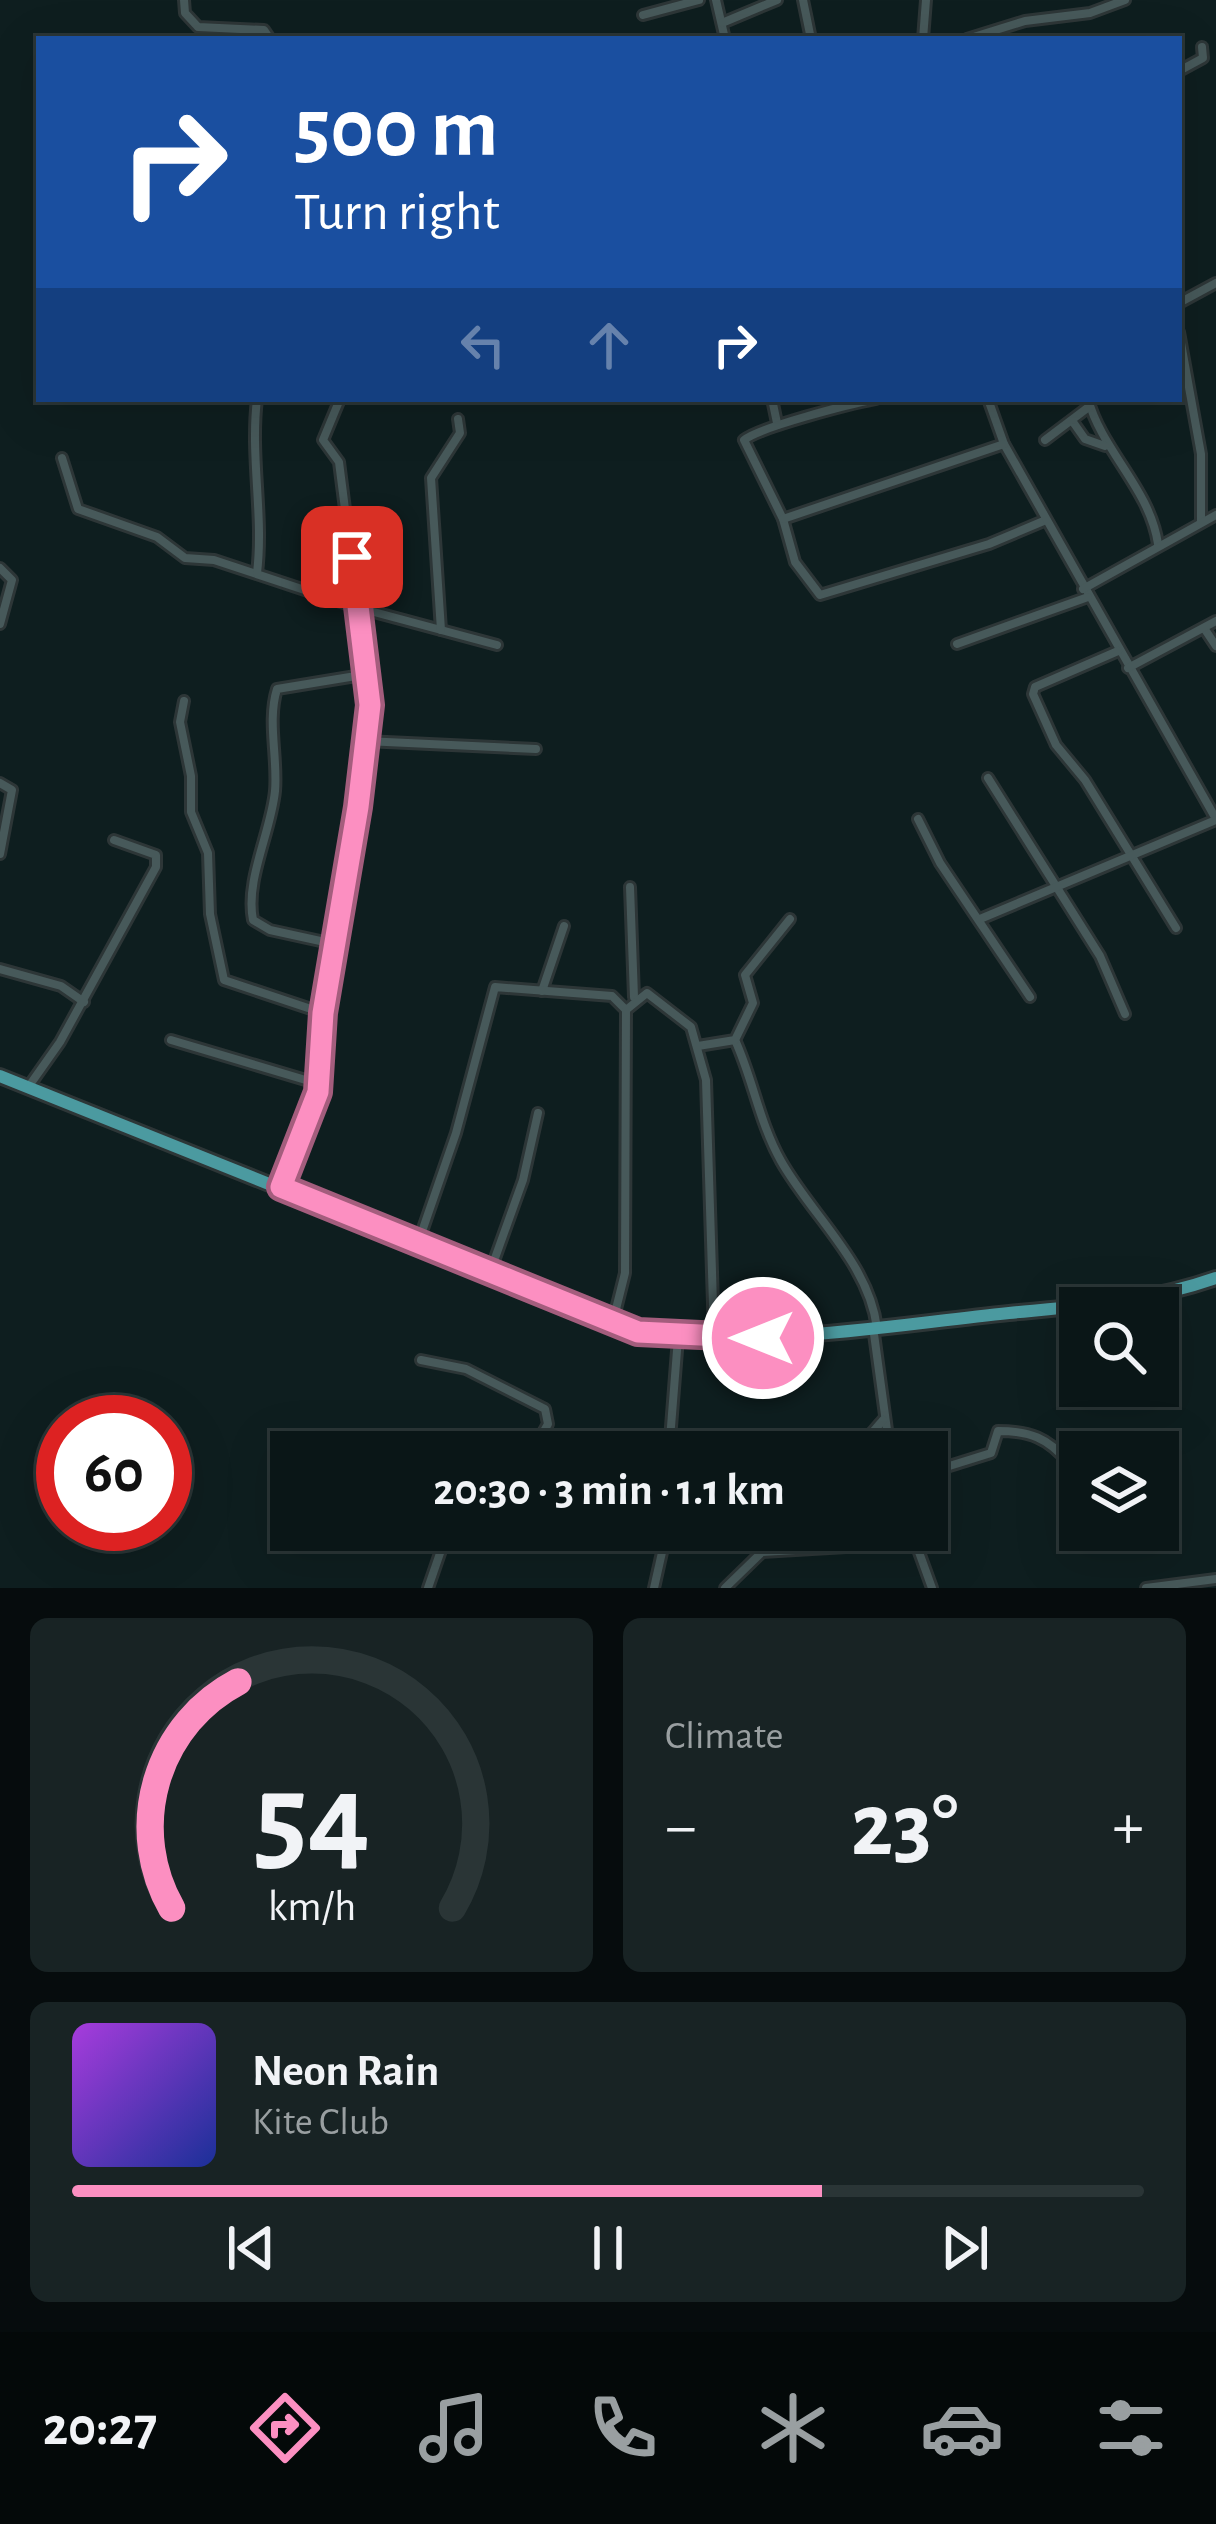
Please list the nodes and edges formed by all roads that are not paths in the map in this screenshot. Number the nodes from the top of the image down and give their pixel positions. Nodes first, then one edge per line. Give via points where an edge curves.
1 (184, 0) edge
2 (699, 0) edge
3 (716, 0) edge
4 (777, 0) edge
5 (803, 0) edge
6 (926, 0) edge
7 (1125, 0) edge
8 (643, 15) dead end
9 (722, 23) junction
10 (268, 36) edge
11 (724, 36) edge
12 (810, 36) edge
13 (923, 36) edge
14 (977, 36) edge
15 (1202, 46) dead end
16 (1182, 69) edge
17 (1216, 283) edge
18 (1182, 301) edge
19 (1182, 349) edge
20 (257, 402) edge
21 (339, 402) edge
22 (773, 402) edge
23 (866, 402) edge
24 (989, 402) edge
25 (1089, 402) edge
26 (458, 419) dead end
27 (1073, 422) junction
28 (777, 423) junction
29 (1045, 440) dead end
30 (1004, 444) junction
31 (1107, 447) junction
32 (62, 458) dead end
33 (1216, 515) edge
34 (783, 519) junction
35 (1046, 520) junction
36 (1201, 522) junction
37 (1158, 544) junction
38 (0, 568) edge
39 (257, 573) junction
40 (1086, 593) junction
41 (359, 608) junction
42 (1216, 621) edge
43 (0, 624) edge
44 (1204, 628) junction
45 (441, 630) junction
46 (957, 644) dead end
47 (497, 645) dead end
48 (1216, 646) edge
49 (1118, 650) junction
50 (1128, 668) junction
51 (368, 674) junction
52 (184, 701) dead end
53 (365, 741) junction
54 (536, 749) dead end
55 (988, 778) dead end
56 (0, 783) edge
57 (917, 819) dead end
58 (1216, 819) edge
59 (114, 840) dead end
60 (0, 854) edge
61 (1133, 859) junction
62 (631, 887) dead end
63 (1057, 888) junction
64 (790, 919) dead end
65 (980, 920) junction
66 (564, 926) dead end
67 (1176, 928) dead end
68 (334, 944) junction
69 (0, 969) edge
70 (637, 980) junction
71 (542, 991) junction
72 (647, 993) junction
73 (1030, 997) dead end
74 (634, 998) junction
75 (84, 1002) junction
76 (626, 1010) junction
77 (323, 1013) junction
78 (1125, 1014) dead end
79 (171, 1040) dead end
80 (735, 1040) junction
81 (698, 1046) junction
82 (0, 1076) edge
83 (319, 1084) junction
84 (28, 1088) junction
85 (538, 1113) dead end
86 (281, 1187) junction
87 (418, 1243) junction
88 (490, 1272) junction
89 (1216, 1278) edge
90 (612, 1324) junction
91 (876, 1332) junction
92 (678, 1338) junction
93 (714, 1338) junction
94 (421, 1360) dead end
95 (883, 1420) junction
96 (544, 1431) edge
97 (671, 1431) edge
98 (874, 1431) edge
99 (885, 1431) edge
100 (1059, 1452) edge
101 (948, 1468) edge
102 (441, 1551) edge
103 (662, 1551) edge
104 (776, 1551) edge
105 (919, 1551) edge
106 (762, 1552) joint
107 (1216, 1579) edge
108 (428, 1588) edge
109 (654, 1588) edge
110 (725, 1588) edge
111 (932, 1588) edge
112 (1146, 1588) edge

1 - 10 street via 198,27
2 - 8 street
3 - 9 street
4 - 9 street
5 - 12 street
6 - 13 street
7 - 14 street
9 - 11 street
15 - 16 street via 1203,58
17 - 18 street
19 - 36 street via 1201,454
20 - 39 street
21 - 41 street via 323,440 339,462
22 - 28 street
23 - 28 street
24 - 30 street
25 - 27 street
25 - 31 street
26 - 45 street via 460,433 431,478
27 - 29 street
27 - 31 street via 1085,439
28 - 34 street via 743,440
30 - 34 street
30 - 35 street
31 - 37 street via 1123,464
32 - 39 street via 86,515 157,537 185,558
33 - 36 street
34 - 35 street via 795,562 820,595
35 - 40 street
36 - 37 street
37 - 40 street
38 - 43 street via 12,580
39 - 41 street
40 - 46 street
40 - 49 street
41 - 45 street
41 - 51 street
42 - 44 street
44 - 48 street
44 - 50 street
45 - 47 street
49 - 50 street
49 - 61 street via 1033,694 1056,745
50 - 58 street
51 - 53 street
51 - 68 street via 277,689 272,704 275,790 253,920
52 - 77 street via 191,812 208,854 224,980
53 - 54 street
53 - 68 street
55 - 63 street
56 - 60 street via 12,790
57 - 65 street
58 - 61 street
59 - 75 street via 156,855 156,867
61 - 63 street
61 - 67 street
62 - 70 street
63 - 65 street
63 - 78 street
64 - 80 street via 752,960 743,980 753,1003
65 - 73 street
66 - 71 street
68 - 77 street
69 - 75 street via 61,986
70 - 72 street
70 - 74 street
71 - 76 street via 613,996
71 - 87 street via 495,987
72 - 74 street
72 - 81 street via 691,1027
74 - 76 street
75 - 84 street
76 - 90 street via 625,1273
77 - 83 street
79 - 83 street
80 - 81 street
80 - 91 street via 759,1118 813,1214 867,1285
81 - 93 street via 708,1103
82 - 84 main road
83 - 86 street
84 - 86 main road
85 - 88 street
86 - 87 main road
87 - 88 main road
88 - 90 main road
89 - 91 main road via 1134,1302
90 - 92 main road
91 - 93 main road
91 - 95 street
92 - 93 main road
92 - 97 street
94 - 96 street via 466,1369 545,1409
95 - 98 street
95 - 99 street
100 - 101 street via 1048,1439 998,1431 991,1454
102 - 108 street
103 - 109 street
104 - 106 street
105 - 111 street
106 - 110 street
107 - 112 street

